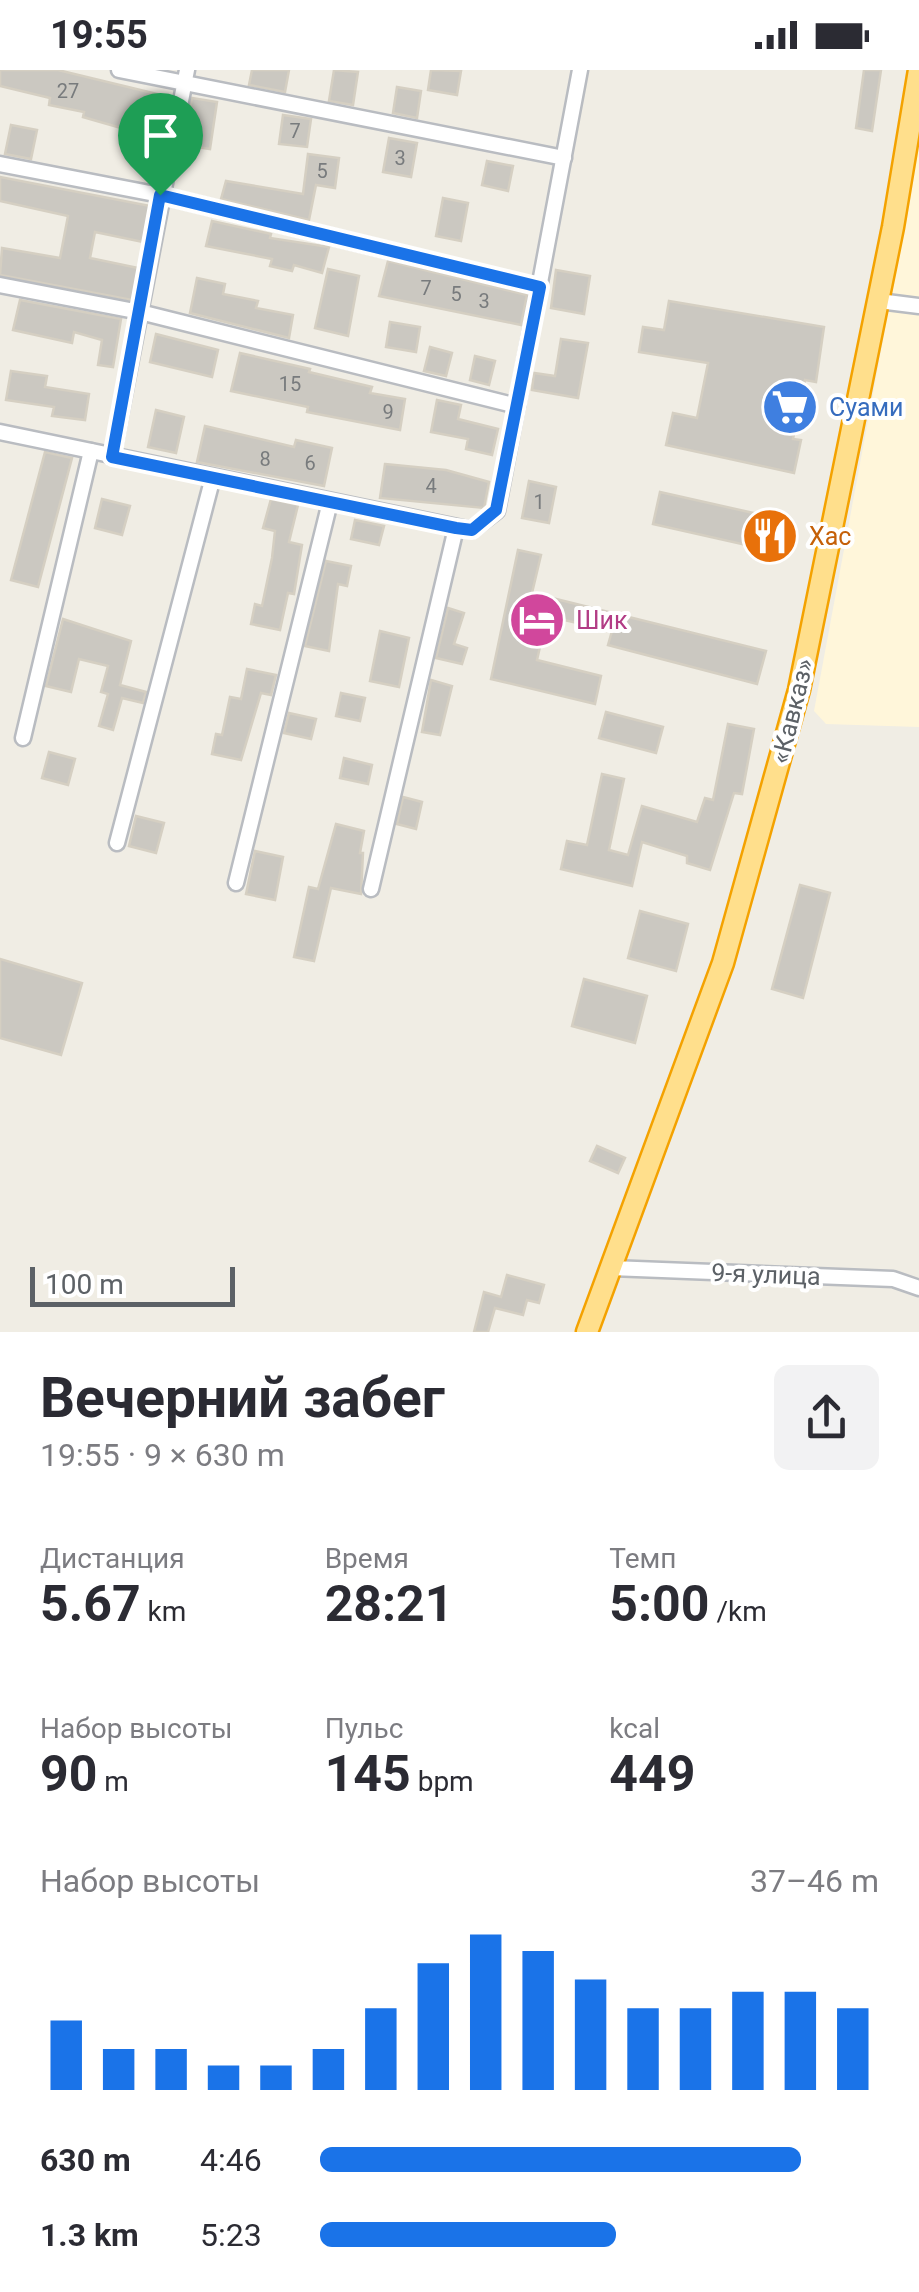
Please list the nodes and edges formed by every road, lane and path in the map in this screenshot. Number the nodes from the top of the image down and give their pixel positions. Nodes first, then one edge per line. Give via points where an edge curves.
1 (120, 70) edge
2 (580, 70) edge
3 (918, 70) edge
4 (186, 76) edge
5 (564, 158) junction
6 (0, 164) edge
7 (160, 195) junction
8 (0, 285) edge
9 (540, 287) junction
10 (878, 301) junction
11 (919, 306) edge
12 (140, 312) junction
13 (517, 406) junction
14 (0, 432) edge
15 (91, 451) junction
16 (112, 457) junction
17 (214, 477) junction
18 (330, 502) junction
19 (456, 528) junction
20 (23, 738) dead end
21 (117, 843) dead end
22 (236, 883) dead end
23 (371, 890) dead end
24 (611, 1268) junction
25 (919, 1288) edge
26 (587, 1332) edge

1 - 4 street
2 - 5 street
3 - 10 highway, «Кавказ»
4 - 5 street
4 - 7 street
5 - 9 street
6 - 7 street
7 - 9 street
7 - 12 street
8 - 12 street
9 - 13 street
10 - 11 street
10 - 24 highway, «Кавказ» via 799,690 722,963
12 - 13 street
12 - 16 street
13 - 19 street via 496,510 472,530
14 - 15 street
15 - 16 street
15 - 20 street
16 - 17 street
17 - 18 street
17 - 21 street
18 - 19 street
18 - 22 street
19 - 23 street
24 - 25 street, 9-я улица via 893,1279
24 - 26 highway, «Кавказ»

